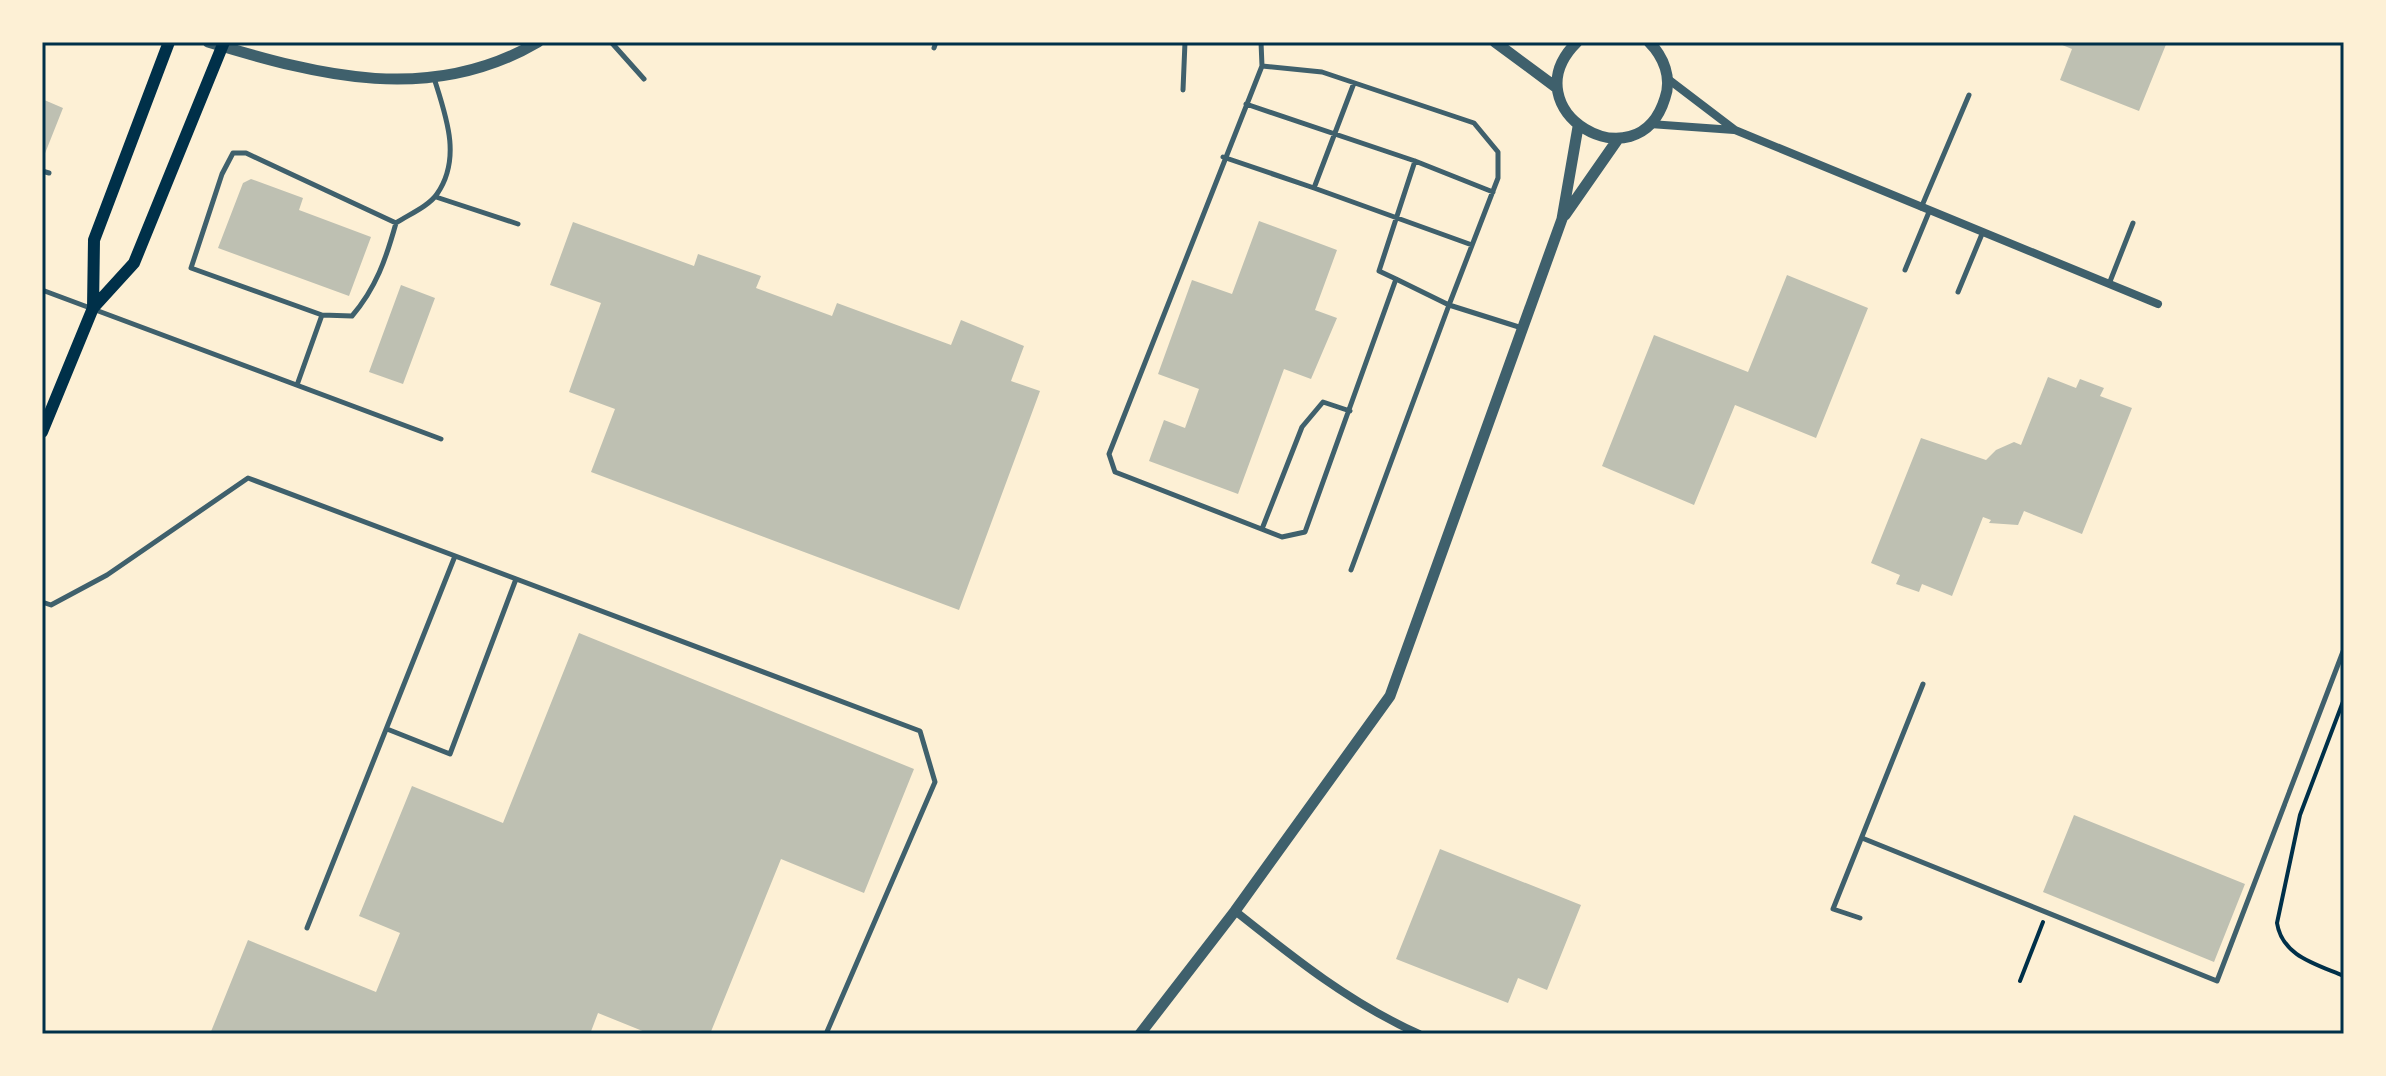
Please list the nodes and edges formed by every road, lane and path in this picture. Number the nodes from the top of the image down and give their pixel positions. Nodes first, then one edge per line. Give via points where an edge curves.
1 (169, 42) edge
2 (208, 42) edge
3 (538, 42) edge
4 (611, 42) edge
5 (1185, 42) edge
6 (1261, 42) edge
7 (1495, 42) edge
8 (1573, 42) edge
9 (1651, 43) edge
10 (223, 44) edge
11 (1262, 66) junction
12 (434, 77) junction
13 (644, 79) dead end
14 (1668, 79) junction
15 (1354, 83) junction
16 (1557, 88) junction
17 (1183, 90) dead end
18 (1969, 95) dead end
19 (1246, 104) junction
20 (1650, 124) junction
21 (1578, 127) junction
22 (1735, 130) junction
23 (1335, 134) junction
24 (1618, 139) junction
25 (1223, 157) junction
26 (1415, 161) junction
27 (42, 171) edge
28 (49, 173) dead end
29 (1314, 188) junction
30 (1493, 192) junction
31 (436, 197) junction
32 (1925, 210) junction
33 (1396, 218) junction
34 (1562, 219) junction
35 (396, 223) junction
36 (2133, 223) dead end
37 (518, 224) dead end
38 (1982, 234) junction
39 (1472, 245) junction
40 (1905, 270) dead end
41 (1396, 279) junction
42 (2109, 284) junction
43 (42, 290) edge
44 (1958, 292) dead end
45 (2158, 304) dead end
46 (1449, 305) junction
47 (93, 308) junction
48 (322, 315) junction
49 (1523, 329) junction
50 (297, 385) junction
51 (1350, 411) junction
52 (42, 432) edge
53 (441, 439) dead end
54 (1262, 529) junction
55 (455, 556) junction
56 (1351, 570) dead end
57 (516, 579) junction
58 (42, 602) edge
59 (2344, 649) edge
60 (1923, 684) dead end
61 (2344, 699) edge
62 (387, 729) junction
63 (1862, 838) junction
64 (1235, 911) junction
65 (2047, 913) junction
66 (1860, 918) dead end
67 (307, 928) dead end
68 (2344, 976) edge
69 (2020, 981) dead end
70 (826, 1034) edge
71 (1140, 1034) edge
72 (1419, 1034) edge

1 - 47 main road via 94,240
2 - 10 street
3 - 12 street via 489,64
4 - 13 lane
5 - 17 lane
6 - 11 lane
7 - 16 street
8 - 16 street
9 - 14 street
10 - 12 street via 340,77
10 - 47 main road via 134,263
11 - 15 lane via 1322,72
11 - 19 lane
12 - 31 lane via 451,132 447,171
14 - 20 street via 1662,109
14 - 22 street
15 - 23 lane
15 - 30 lane via 1474,123 1498,152
16 - 21 street via 1562,107
18 - 32 lane
19 - 23 lane
19 - 25 lane
20 - 22 street
20 - 24 street
21 - 24 street via 1594,136
21 - 34 street
22 - 32 street
23 - 26 lane
23 - 29 lane
24 - 34 street
25 - 29 lane
25 - 54 lane via 1109,454 1115,472
26 - 30 lane
26 - 33 lane
27 - 28 lane
29 - 33 lane
30 - 39 lane
31 - 35 lane
31 - 37 lane
32 - 38 street
32 - 40 lane
33 - 39 lane
33 - 41 lane via 1379,271
34 - 49 street
35 - 48 lane via 370,294 352,316
35 - 48 lane via 246,153 233,153 191,268
36 - 42 lane
38 - 42 street
38 - 44 lane
39 - 46 lane
41 - 46 lane
41 - 51 lane
42 - 45 street
43 - 47 lane
46 - 49 lane
46 - 56 lane
47 - 50 lane
47 - 52 main road
48 - 50 lane
49 - 64 street via 1390,696
50 - 53 lane
51 - 54 lane via 1323,402 1311,413
51 - 54 lane via 1305,532 1282,537
55 - 57 lane
55 - 58 lane via 248,478 107,575 51,605
55 - 62 lane
57 - 62 lane via 450,754
57 - 70 lane via 920,731 935,782
59 - 65 lane via 2217,981
60 - 63 lane
61 - 68 path via 2300,815 2277,923 2279,937 2299,958
62 - 67 lane
63 - 65 lane
63 - 66 lane via 1833,909
64 - 71 street
64 - 72 street via 1323,982
65 - 69 path

